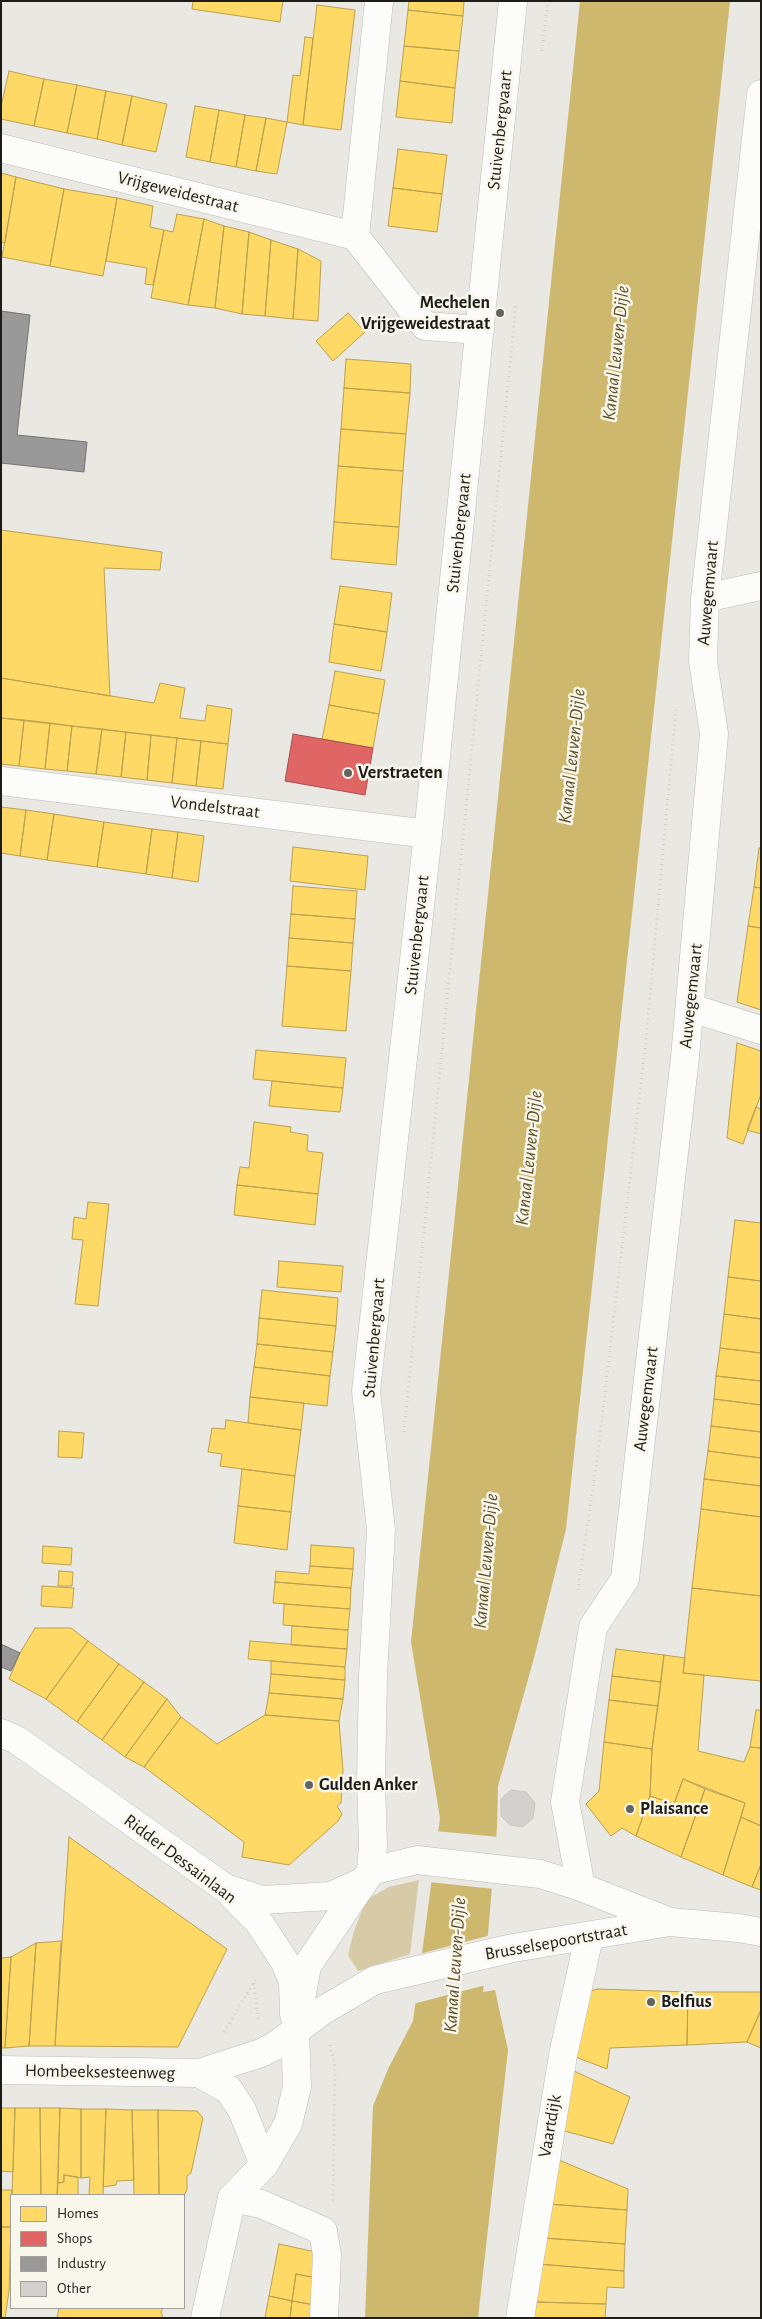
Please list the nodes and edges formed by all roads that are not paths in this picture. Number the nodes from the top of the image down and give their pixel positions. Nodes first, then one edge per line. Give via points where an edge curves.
1 (379, 1) edge
2 (513, 1) edge
3 (761, 94) edge
4 (1, 148) edge
5 (355, 236) junction
6 (480, 330) junction
7 (761, 586) edge
8 (705, 598) junction
9 (1, 781) edge
10 (428, 834) junction
11 (691, 1008) junction
12 (761, 1030) edge
13 (1, 1734) edge
14 (366, 1877) junction
15 (581, 1887) junction
16 (225, 1888) junction
17 (670, 1922) junction
18 (761, 1932) edge
19 (589, 1937) junction
20 (295, 2031) junction
21 (1, 2070) edge
22 (199, 2073) junction
23 (264, 2165) junction
24 (232, 2198) junction
25 (206, 2318) edge
26 (324, 2318) edge
27 (520, 2318) edge

1 - 5 street
2 - 6 street, Stuivenbergvaart
3 - 8 street, Auwegemvaart
4 - 5 street, Vrijgeweidestraat
5 - 6 street via 425,326
6 - 10 street, Stuivenbergvaart
7 - 8 street
8 - 11 street, Auwegemvaart via 702,661 714,734
9 - 10 street, Vondelstraat
10 - 14 street, Stuivenbergvaart via 366,1390 381,1530 373,1676 373,1845
11 - 12 street
11 - 15 street, Auwegemvaart via 625,1579 593,1627 565,1802
13 - 16 street, Ridder Dessainlaan via 17,1740
14 - 15 street, Brusselsepoortstraat via 417,1860 520,1870
14 - 16 street, Brusselsepoortstraat via 331,1896 262,1900
14 - 20 street via 308,1966
15 - 17 street, Brusselsepoortstraat
16 - 20 street, Ridder Dessainlaan via 258,1921 285,1962 293,1982
17 - 18 street, Brusselsepoortstraat
17 - 19 street, Brusselsepoortstraat
19 - 20 street, Brusselsepoortstraat via 514,1948 375,1980
19 - 27 street, Vaartdijk via 563,2055
20 - 22 street, Hombeeksesteenweg via 261,2053
20 - 23 street via 297,2088 288,2124
21 - 22 street, Hombeeksesteenweg
22 - 23 street, Hombeeksesteenweg via 229,2090 242,2110
23 - 24 street
24 - 25 street
24 - 26 street via 261,2204 323,2231 327,2255

